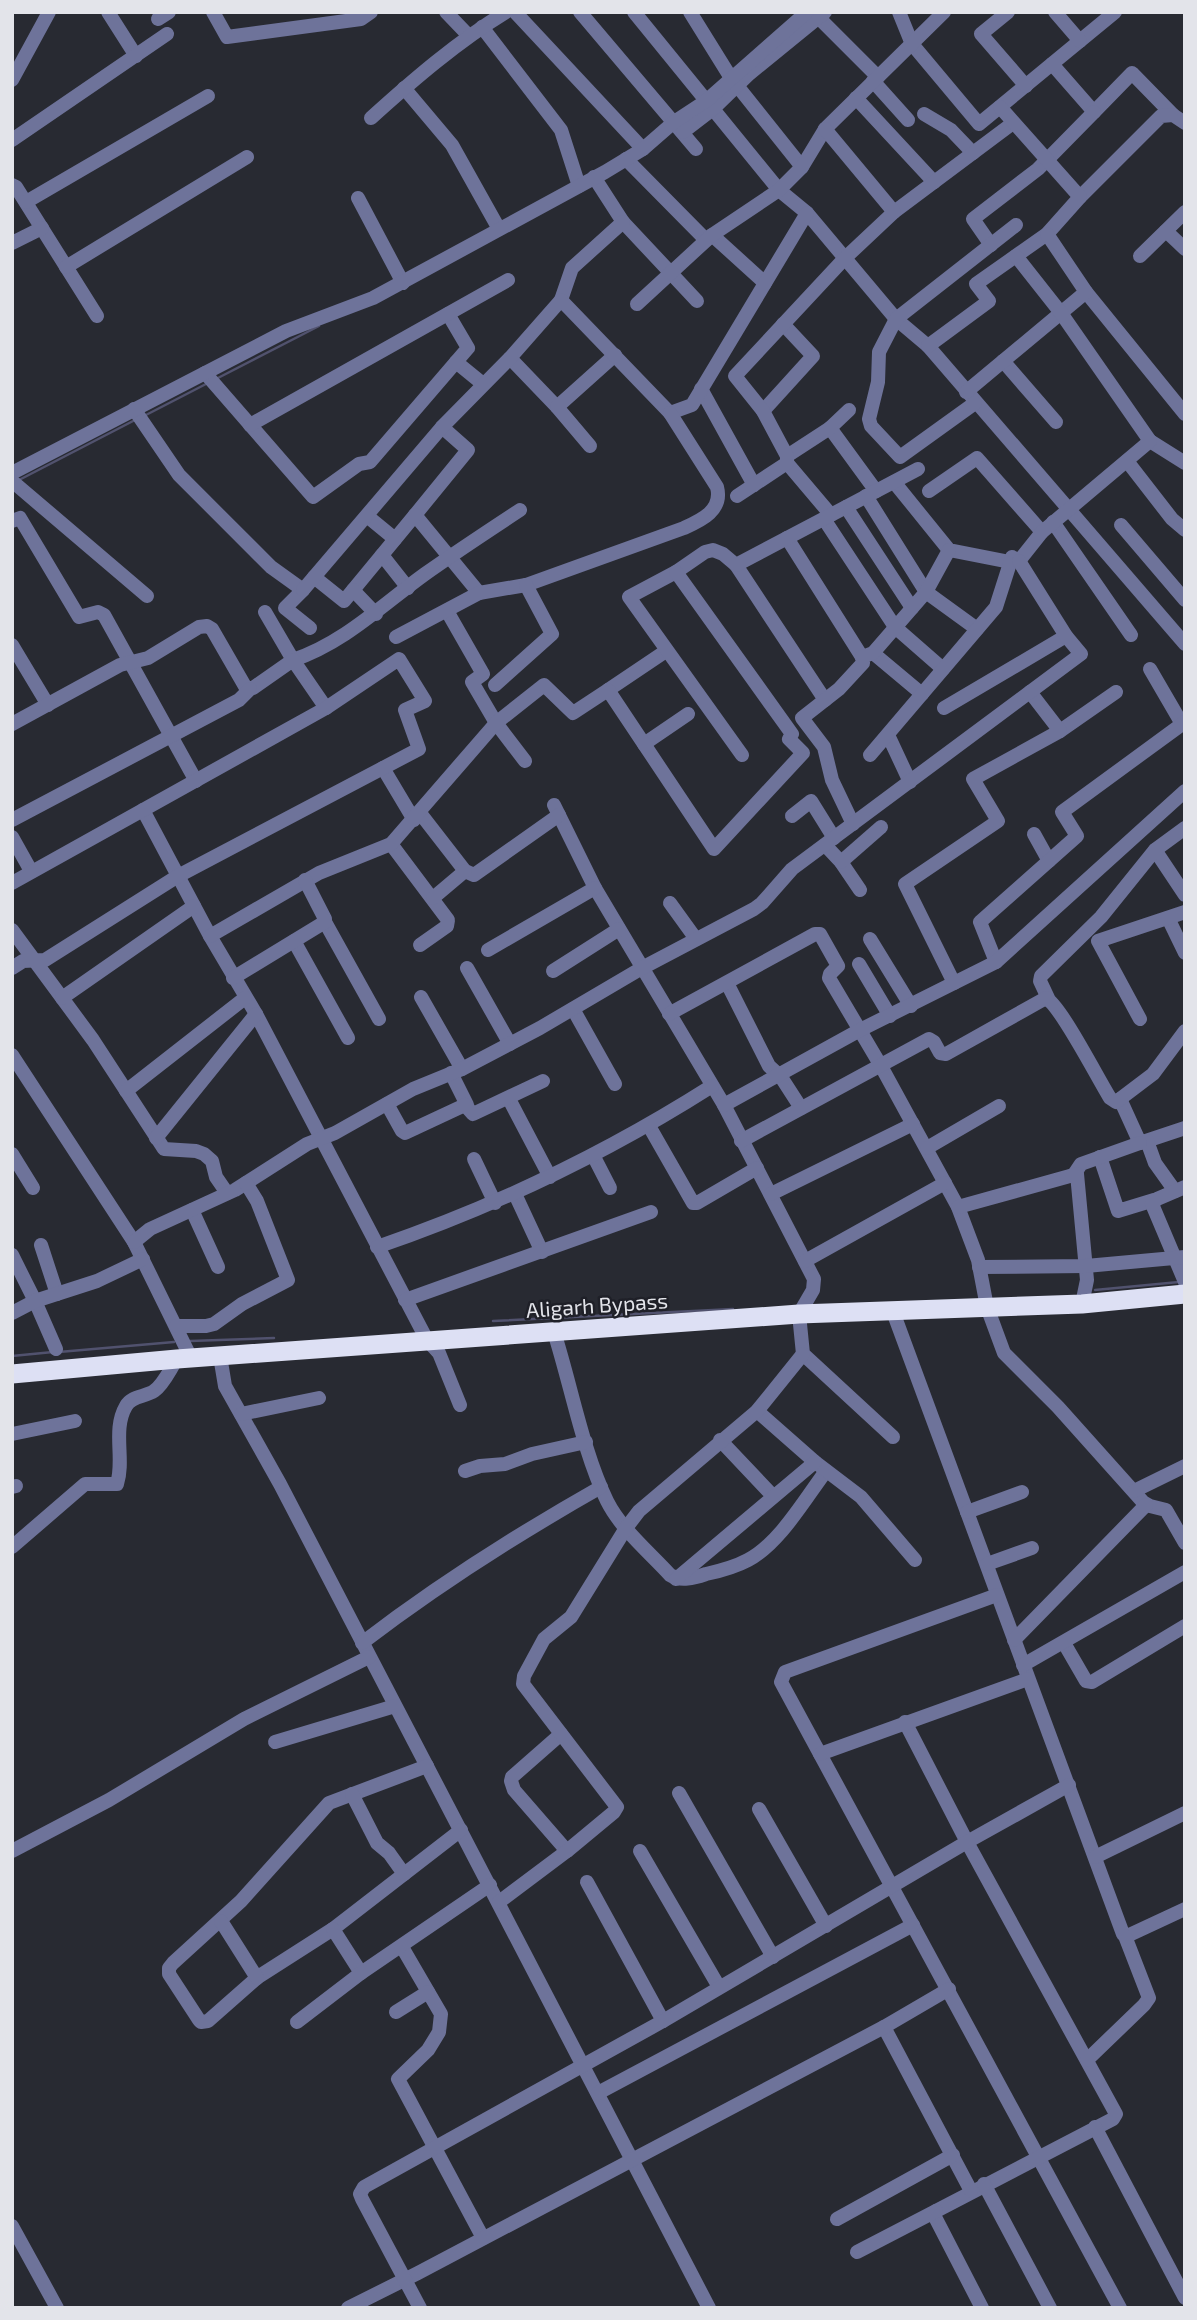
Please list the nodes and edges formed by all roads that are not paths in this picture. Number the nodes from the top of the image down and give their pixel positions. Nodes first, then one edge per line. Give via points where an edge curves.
1 (49, 12) edge
2 (108, 12) edge
3 (213, 12) edge
4 (371, 12) edge
5 (446, 12) edge
6 (506, 12) edge
7 (515, 12) edge
8 (580, 12) edge
9 (634, 12) edge
10 (690, 12) edge
11 (899, 12) edge
12 (944, 12) edge
13 (1008, 12) edge
14 (1055, 12) edge
15 (1115, 12) edge
16 (816, 13) edge
17 (482, 27) junction
18 (167, 34) dead end
19 (470, 36) junction
20 (1080, 41) junction
21 (912, 44) junction
22 (136, 56) junction
23 (1052, 64) junction
24 (876, 79) junction
25 (12, 80) edge
26 (734, 82) junction
27 (1026, 86) junction
28 (404, 88) junction
29 (208, 96) dead end
30 (856, 99) junction
31 (709, 105) junction
32 (1000, 107) junction
33 (1094, 112) junction
34 (925, 114) dead end
35 (371, 118) dead end
36 (1179, 119) edge
37 (908, 120) dead end
38 (1013, 123) junction
39 (678, 127) junction
40 (825, 129) junction
41 (12, 140) edge
42 (643, 149) junction
43 (696, 149) dead end
44 (973, 153) junction
45 (247, 157) dead end
46 (626, 159) junction
47 (1047, 160) junction
48 (802, 167) junction
49 (594, 177) junction
50 (934, 182) junction
51 (12, 185) edge
52 (579, 186) junction
53 (779, 190) junction
54 (1080, 197) junction
55 (358, 198) dead end
56 (26, 202) junction
57 (894, 212) junction
58 (1185, 212) edge
59 (807, 213) junction
60 (623, 222) junction
61 (1016, 225) dead end
62 (41, 228) junction
63 (499, 229) junction
64 (1166, 231) junction
65 (1047, 234) junction
66 (709, 237) junction
67 (12, 243) edge
68 (991, 245) junction
69 (1185, 249) edge
70 (1016, 256) junction
71 (1140, 256) dead end
72 (845, 258) junction
73 (66, 267) junction
74 (671, 272) junction
75 (508, 281) dead end
76 (403, 283) junction
77 (765, 283) junction
78 (1086, 292) junction
79 (561, 300) junction
80 (697, 301) dead end
81 (637, 304) dead end
82 (1061, 313) junction
83 (448, 314) junction
84 (97, 316) dead end
85 (896, 318) junction
86 (783, 324) junction
87 (928, 346) junction
88 (615, 355) junction
89 (510, 358) junction
90 (1003, 361) junction
91 (456, 362) junction
92 (205, 373) junction
93 (482, 384) junction
94 (701, 389) junction
95 (970, 397) junction
96 (557, 407) junction
97 (134, 409) junction
98 (849, 410) dead end
99 (763, 411) junction
100 (670, 413) junction
101 (1185, 414) edge
102 (1056, 422) dead end
103 (250, 425) junction
104 (442, 427) junction
105 (830, 428) junction
106 (1150, 441) junction
107 (590, 446) dead end
108 (1182, 455) edge
109 (787, 459) junction
110 (1127, 461) junction
111 (918, 469) dead end
112 (12, 473) edge
113 (12, 481) edge
114 (894, 482) junction
115 (754, 485) junction
116 (929, 491) dead end
117 (871, 494) junction
118 (737, 496) dead end
119 (846, 507) junction
120 (520, 510) dead end
121 (1068, 510) junction
122 (415, 515) junction
123 (367, 516) junction
124 (828, 517) junction
125 (12, 521) edge
126 (1121, 525) dead end
127 (1048, 527) junction
128 (1185, 530) edge
129 (787, 538) junction
130 (395, 539) junction
131 (948, 550) junction
132 (382, 555) junction
133 (449, 558) junction
134 (1015, 561) junction
135 (736, 565) junction
136 (676, 572) junction
137 (314, 576) junction
138 (526, 585) junction
139 (408, 588) junction
140 (303, 590) junction
141 (354, 590) junction
142 (926, 592) junction
143 (479, 593) junction
144 (147, 596) dead end
145 (1185, 600) edge
146 (912, 608) junction
147 (447, 611) junction
148 (265, 612) dead end
149 (376, 614) junction
150 (895, 627) junction
151 (310, 628) dead end
152 (977, 629) junction
153 (1131, 635) dead end
154 (1066, 636) junction
155 (396, 637) dead end
156 (1185, 644) edge
157 (12, 645) edge
158 (666, 651) junction
159 (868, 655) junction
160 (293, 660) junction
161 (132, 663) junction
162 (943, 669) junction
163 (1150, 669) dead end
164 (495, 685) dead end
165 (250, 689) junction
166 (608, 690) junction
167 (1030, 692) junction
168 (1116, 692) dead end
169 (922, 694) junction
170 (825, 700) junction
171 (48, 705) junction
172 (326, 708) junction
173 (944, 708) dead end
174 (688, 714) dead end
175 (496, 723) junction
176 (1184, 723) edge
177 (12, 724) edge
178 (1060, 731) junction
179 (172, 734) junction
180 (888, 735) junction
181 (644, 744) junction
182 (742, 755) dead end
183 (870, 755) dead end
184 (525, 761) dead end
185 (383, 768) junction
186 (196, 781) junction
187 (910, 782) junction
188 (1185, 791) edge
189 (143, 810) junction
190 (792, 816) dead end
191 (417, 817) junction
192 (12, 820) edge
193 (853, 824) junction
194 (881, 827) dead end
195 (1185, 828) edge
196 (1034, 834) dead end
197 (12, 837) edge
198 (829, 842) junction
199 (391, 844) junction
200 (1155, 850) junction
201 (1049, 861) junction
202 (841, 862) junction
203 (31, 871) junction
204 (465, 871) junction
205 (178, 876) junction
206 (305, 880) junction
207 (12, 883) edge
208 (595, 888) junction
209 (860, 890) dead end
210 (1185, 895) edge
211 (433, 898) junction
212 (670, 904) dead end
213 (194, 906) junction
214 (1185, 912) edge
215 (1168, 918) junction
216 (325, 922) junction
217 (619, 929) junction
218 (12, 930) edge
219 (210, 936) junction
220 (696, 939) junction
221 (870, 939) dead end
222 (294, 941) junction
223 (420, 945) dead end
224 (488, 950) dead end
225 (1185, 953) edge
226 (34, 960) junction
227 (996, 962) junction
228 (859, 964) dead end
229 (12, 968) edge
230 (467, 968) dead end
231 (642, 968) junction
232 (554, 971) dead end
233 (233, 978) junction
234 (727, 983) junction
235 (954, 983) junction
236 (421, 997) dead end
237 (62, 998) junction
238 (246, 998) junction
239 (1048, 998) junction
240 (911, 1006) junction
241 (573, 1009) junction
242 (256, 1014) junction
243 (668, 1014) junction
244 (890, 1016) junction
245 (379, 1019) dead end
246 (1140, 1019) dead end
247 (860, 1030) junction
248 (1185, 1031) edge
249 (348, 1038) dead end
250 (510, 1044) junction
251 (12, 1055) edge
252 (881, 1066) junction
253 (457, 1071) junction
254 (779, 1074) junction
255 (543, 1081) dead end
256 (615, 1084) dead end
257 (712, 1086) junction
258 (126, 1091) junction
259 (509, 1098) junction
260 (1120, 1100) junction
261 (387, 1104) junction
262 (467, 1105) junction
263 (724, 1105) junction
264 (999, 1106) dead end
265 (801, 1108) junction
266 (913, 1124) junction
267 (649, 1126) junction
268 (1185, 1128) edge
269 (156, 1138) junction
270 (321, 1138) junction
271 (741, 1140) junction
272 (1144, 1142) junction
273 (927, 1148) junction
274 (12, 1154) edge
275 (593, 1155) junction
276 (1100, 1157) junction
277 (474, 1159) dead end
278 (757, 1168) junction
279 (1075, 1173) junction
280 (550, 1177) junction
281 (246, 1183) junction
282 (945, 1183) junction
283 (33, 1188) dead end
284 (610, 1188) dead end
285 (1180, 1189) edge
286 (227, 1193) junction
287 (515, 1194) junction
288 (771, 1194) junction
289 (1154, 1200) junction
290 (495, 1203) junction
291 (958, 1208) junction
292 (192, 1210) junction
293 (651, 1212) dead end
294 (134, 1242) junction
295 (41, 1245) dead end
296 (377, 1247) junction
297 (542, 1252) junction
298 (12, 1256) edge
299 (1180, 1257) edge
300 (143, 1259) junction
301 (805, 1261) junction
302 (1086, 1266) junction
303 (218, 1267) dead end
304 (979, 1268) junction
305 (1185, 1282) edge
306 (57, 1294) junction
307 (1185, 1294) edge
308 (405, 1300) junction
309 (35, 1301) junction
310 (1082, 1304) junction
311 (987, 1307) junction
312 (892, 1309) junction
313 (12, 1313) edge
314 (799, 1314) junction
315 (176, 1326) junction
316 (554, 1332) junction
317 (427, 1340) junction
318 (56, 1349) dead end
319 (803, 1354) junction
320 (220, 1356) junction
321 (184, 1358) junction
322 (12, 1374) edge
323 (318, 1398) dead end
324 (460, 1405) dead end
325 (757, 1411) junction
326 (241, 1414) junction
327 (75, 1421) dead end
328 (12, 1434) edge
329 (893, 1437) dead end
330 (720, 1440) junction
331 (586, 1442) junction
332 (821, 1466) junction
333 (1185, 1466) edge
334 (465, 1471) dead end
335 (601, 1487) junction
336 (1133, 1491) junction
337 (1022, 1492) dead end
338 (773, 1496) junction
339 (1146, 1505) junction
340 (967, 1513) junction
341 (626, 1528) junction
342 (1185, 1543) edge
343 (12, 1547) edge
344 (1032, 1548) dead end
345 (915, 1560) dead end
346 (987, 1564) junction
347 (1185, 1572) edge
348 (676, 1578) junction
349 (996, 1595) junction
350 (1185, 1626) edge
351 (1014, 1640) junction
352 (362, 1643) junction
353 (1064, 1643) junction
354 (369, 1657) junction
355 (1023, 1665) junction
356 (1028, 1679) junction
357 (395, 1706) junction
358 (905, 1722) junction
359 (561, 1734) junction
360 (275, 1742) dead end
361 (820, 1754) junction
362 (427, 1766) junction
363 (1069, 1785) junction
364 (679, 1793) dead end
365 (352, 1794) junction
366 (758, 1809) dead end
367 (1185, 1813) edge
368 (461, 1830) junction
369 (967, 1842) junction
370 (12, 1851) edge
371 (567, 1851) junction
372 (640, 1851) dead end
373 (1094, 1857) junction
374 (404, 1874) junction
375 (587, 1882) dead end
376 (489, 1885) junction
377 (892, 1887) junction
378 (499, 1902) junction
379 (1185, 1909) edge
380 (221, 1921) junction
381 (913, 1925) junction
382 (826, 1926) junction
383 (332, 1929) junction
384 (1125, 1936) junction
385 (402, 1947) junction
386 (773, 1957) junction
387 (361, 1973) junction
388 (257, 1978) junction
389 (719, 1987) junction
390 (949, 1989) junction
391 (428, 1992) junction
392 (396, 2012) dead end
393 (663, 2021) junction
394 (297, 2022) dead end
395 (884, 2026) junction
396 (1087, 2060) junction
397 (583, 2064) junction
398 (598, 2093) junction
399 (1095, 2127) junction
400 (435, 2148) junction
401 (953, 2155) junction
402 (1039, 2156) junction
403 (633, 2158) junction
404 (978, 2187) junction
405 (936, 2211) junction
406 (837, 2219) dead end
407 (12, 2226) edge
408 (483, 2238) junction
409 (857, 2252) dead end
410 (404, 2279) junction
411 (1185, 2298) edge
412 (57, 2308) edge
413 (348, 2308) edge
414 (421, 2308) edge
415 (709, 2308) edge
416 (982, 2308) edge
417 (1050, 2308) edge
418 (1119, 2308) edge

1 - 25 street
2 - 22 street
3 - 4 street via 227,37 361,19
5 - 19 street
6 - 17 street
7 - 42 street
8 - 39 street
9 - 31 street
10 - 26 street
11 - 21 street
12 - 21 street
13 - 27 street via 981,34
14 - 20 street
15 - 20 street
16 - 24 street
16 - 26 street
17 - 19 street
17 - 52 street via 561,130
18 - 22 street
19 - 28 street
20 - 23 street
21 - 24 street
21 - 32 street via 979,124
22 - 41 street
23 - 27 street
23 - 33 street
24 - 30 street
24 - 37 street
26 - 31 street
26 - 48 street
27 - 32 street
28 - 35 street
28 - 63 street via 452,145
29 - 56 street
30 - 40 street
30 - 50 street
31 - 39 street
31 - 53 street
32 - 38 street
33 - 36 street via 1132,73
33 - 47 street
34 - 44 street via 951,130
36 - 54 street via 1161,116
38 - 44 street
38 - 47 street
39 - 42 street
39 - 43 street
40 - 48 street
40 - 57 street
42 - 46 street
44 - 50 street
45 - 73 street
46 - 49 street
46 - 66 street
47 - 54 street
47 - 68 street via 973,219
48 - 53 street
49 - 52 street
49 - 60 street
50 - 57 street
51 - 56 street
52 - 63 street
53 - 59 street
53 - 66 street
54 - 65 street
55 - 76 street
56 - 62 street
57 - 72 street
58 - 64 street
59 - 72 street
59 - 77 street
60 - 74 street
60 - 79 street via 572,268
61 - 68 street
62 - 67 street
62 - 73 street
63 - 76 street
64 - 69 street
64 - 71 street
65 - 70 street
65 - 78 street
66 - 74 street
66 - 77 street
68 - 85 street
70 - 82 street
70 - 87 street via 976,284 989,301
72 - 85 street
72 - 86 street
73 - 84 street
74 - 80 street
74 - 81 street
75 - 83 street
76 - 92 street via 286,331
77 - 94 street
78 - 82 street
78 - 101 street
79 - 88 street
79 - 89 street
82 - 90 street
82 - 106 street
83 - 91 street via 468,348
83 - 103 street
85 - 87 street
85 - 95 street via 879,352 869,419 900,457
86 - 99 street via 735,376
86 - 99 street via 813,356
87 - 95 street
88 - 96 street
88 - 100 street
89 - 93 street
89 - 96 street
90 - 95 street
90 - 102 street
91 - 93 street
91 - 103 street via 370,463 359,464 313,497
92 - 97 street
92 - 103 street
93 - 104 street
94 - 100 street via 692,405
94 - 115 street
95 - 121 street
96 - 107 street
97 - 112 street
97 - 140 street via 179,475 271,567
98 - 105 street
99 - 109 street
100 - 138 street via 717,487 720,496 715,508 705,519 684,528
104 - 122 street via 468,450
104 - 123 street
105 - 109 street
105 - 117 street
106 - 108 street
106 - 110 street
109 - 115 street
109 - 124 street
110 - 121 street
110 - 128 street
111 - 114 street
113 - 144 street
114 - 117 street
114 - 131 street
115 - 118 street
116 - 127 street via 977,458
117 - 119 street
117 - 142 street
119 - 124 street
119 - 146 street
120 - 133 street
121 - 127 street
121 - 156 street
122 - 130 street
122 - 133 street
123 - 130 street
123 - 137 street
124 - 129 street
124 - 150 street
125 - 161 street via 20,518 77,614 104,615
126 - 145 street
127 - 134 street
127 - 153 street
129 - 135 street
129 - 159 street
130 - 132 street
131 - 134 street
131 - 142 street
132 - 139 street
132 - 141 street
133 - 139 street
133 - 143 street
134 - 152 street via 996,607
134 - 154 street
135 - 136 street via 713,550
135 - 170 street
136 - 158 street via 629,597
136 - 181 street via 803,753 714,849
137 - 140 street
137 - 141 street via 344,601
138 - 143 street
138 - 164 street via 552,635
139 - 149 street
140 - 151 street via 285,608
141 - 149 street
142 - 146 street
142 - 152 street
143 - 147 street
146 - 150 street
147 - 155 street
147 - 175 street via 483,674 472,682
148 - 160 street
149 - 160 street
150 - 159 street
150 - 162 street
152 - 162 street
154 - 167 street via 1081,654
154 - 173 street
157 - 171 street
158 - 166 street
158 - 182 street
159 - 169 street
159 - 170 street
160 - 165 street
160 - 172 street
161 - 165 street via 207,626 243,686
161 - 171 street via 120,665
161 - 179 street
162 - 169 street
163 - 176 street
165 - 179 street via 240,700
166 - 175 street via 572,713 544,685
166 - 181 street
167 - 178 street
167 - 187 street
168 - 178 street
169 - 180 street
170 - 193 street via 802,718 824,747 832,780
171 - 177 street
172 - 185 street via 399,659 425,701 405,710 419,749
172 - 186 street
174 - 181 street
175 - 184 street
175 - 191 street
176 - 201 street via 1062,812 1077,836
178 - 235 street via 973,779 998,821 905,884
179 - 186 street
179 - 192 street
180 - 183 street
180 - 187 street
185 - 191 street
185 - 205 street
186 - 189 street
187 - 193 street
188 - 227 street
189 - 203 street
189 - 205 street
190 - 198 street via 811,801
191 - 199 street
191 - 204 street
193 - 198 street
194 - 202 street
195 - 200 street
196 - 201 street
197 - 203 street
198 - 202 street
198 - 220 street via 793,869 758,906
199 - 206 street
199 - 211 street
200 - 210 street
200 - 239 street via 1101,916 1041,976
201 - 227 street via 980,922
202 - 209 street
203 - 207 street
204 - 208 street via 477,874 556,810
204 - 211 street
205 - 213 street
205 - 226 street via 45,960
206 - 216 street
206 - 219 street
208 - 217 street
208 - 224 street
211 - 223 street via 449,924
212 - 220 street
213 - 219 street
213 - 237 street
214 - 215 street
215 - 225 street
215 - 246 street via 1098,941
216 - 222 street
216 - 245 street
217 - 231 street
217 - 232 street
218 - 226 street
219 - 233 street
220 - 231 street
221 - 240 street
222 - 233 street
222 - 249 street
226 - 229 street
226 - 237 street
227 - 235 street
228 - 244 street
230 - 250 street
231 - 241 street
231 - 243 street
233 - 238 street
234 - 243 street
234 - 247 street via 819,934 838,966 829,978
234 - 254 street via 769,1066
235 - 240 street
236 - 253 street
237 - 258 street
238 - 242 street
238 - 258 street
239 - 252 street via 946,1054 929,1039
239 - 260 street via 1110,1098
240 - 244 street
241 - 250 street
241 - 256 street
242 - 269 street
242 - 270 street
243 - 257 street
244 - 247 street
247 - 252 street
247 - 254 street
248 - 260 street via 1153,1074
250 - 253 street
251 - 294 street
252 - 265 street
252 - 266 street
253 - 261 street
253 - 262 street
254 - 263 street
254 - 265 street
255 - 259 street
257 - 263 street
257 - 267 street
258 - 269 street
259 - 262 street via 472,1115
259 - 280 street
260 - 272 street
261 - 262 street via 405,1133
261 - 270 street
263 - 271 street
264 - 273 street
265 - 271 street
266 - 273 street
266 - 288 street
267 - 275 street
267 - 278 street via 693,1203
268 - 272 street
269 - 286 street via 166,1150 204,1154
270 - 281 street
270 - 296 street
271 - 278 street
272 - 276 street
272 - 285 street via 1155,1163
273 - 282 street
274 - 283 street
275 - 280 street
275 - 284 street
276 - 279 street via 1081,1164
276 - 289 street via 1118,1211
277 - 290 street
278 - 288 street
279 - 291 street
279 - 302 street via 1079,1176
280 - 287 street
281 - 286 street
281 - 315 street via 288,1280 211,1325
282 - 291 street
282 - 301 street
285 - 289 street
286 - 292 street
287 - 290 street
287 - 297 street
288 - 301 street
289 - 299 street
290 - 296 street
291 - 304 street
292 - 294 street via 150,1228
292 - 303 street
293 - 297 street
294 - 300 street
295 - 306 street
296 - 308 street
297 - 308 street
298 - 309 street
299 - 302 street
299 - 305 street
300 - 306 street
300 - 315 street
301 - 314 street via 815,1283
302 - 304 street
302 - 310 street
304 - 311 street
306 - 309 street
307 - 310 highway, Aligarh Bypass
308 - 317 street
309 - 313 street
309 - 318 street
310 - 311 highway, Aligarh Bypass
311 - 312 highway, Aligarh Bypass
311 - 336 street via 1007,1357
312 - 314 highway, Aligarh Bypass
312 - 340 street
314 - 316 highway, Aligarh Bypass
314 - 319 street
315 - 321 street
316 - 317 highway, Aligarh Bypass
316 - 331 street
317 - 320 highway, Aligarh Bypass
317 - 324 street via 439,1353
319 - 325 street
319 - 329 street
320 - 321 highway, Aligarh Bypass
320 - 326 street via 225,1386
321 - 322 highway, Aligarh Bypass
321 - 343 street via 155,1390 127,1404 120,1426 117,1484 85,1484
323 - 326 street
325 - 330 street
325 - 332 street
326 - 352 street
327 - 328 street
330 - 338 street
330 - 341 street via 639,1511
331 - 334 street
331 - 335 street
332 - 338 street
332 - 345 street via 861,1497
332 - 348 street via 776,1537 762,1550 731,1568
333 - 336 street
335 - 341 street
335 - 352 street via 455,1576
336 - 339 street
337 - 340 street
338 - 348 street
339 - 342 street via 1166,1510
339 - 351 street
340 - 346 street
341 - 348 street
341 - 359 street via 570,1617 544,1639 523,1676 525,1688
344 - 346 street
346 - 349 street
347 - 353 street
349 - 351 street
349 - 361 street via 785,1672 783,1687
350 - 353 street via 1092,1682 1086,1681
351 - 355 street
352 - 354 street
353 - 355 street
354 - 357 street
354 - 370 street via 244,1720
355 - 356 street
356 - 358 street
356 - 363 street
357 - 360 street
357 - 362 street
358 - 361 street
358 - 369 street
359 - 371 street via 617,1807
359 - 371 street via 512,1777 511,1785
361 - 377 street
362 - 365 street
362 - 368 street
363 - 369 street
363 - 373 street
364 - 386 street
365 - 374 street via 377,1843
365 - 380 street via 323,1809
366 - 382 street
367 - 373 street
368 - 374 street
368 - 376 street
369 - 377 street
369 - 396 street
371 - 378 street
372 - 389 street
373 - 384 street
374 - 383 street
375 - 393 street
376 - 378 street
376 - 385 street
377 - 381 street
377 - 382 street
378 - 397 street
379 - 384 street
380 - 388 street
380 - 388 street via 173,1963 169,1974 201,2022 208,2021
381 - 390 street
381 - 398 street
382 - 386 street
383 - 387 street
383 - 388 street
384 - 396 street via 1149,1994 1148,2002
385 - 387 street
385 - 391 street
386 - 389 street
387 - 394 street
389 - 393 street
390 - 395 street
390 - 402 street
391 - 392 street
391 - 400 street via 441,2014 439,2032 428,2050 398,2079
393 - 397 street
395 - 401 street
395 - 403 street
396 - 399 street via 1116,2115
397 - 398 street
397 - 400 street
398 - 403 street
399 - 402 street
399 - 411 street
400 - 408 street
400 - 410 street via 364,2187 360,2194
401 - 404 street
401 - 406 street
402 - 404 street
402 - 418 street
403 - 408 street
403 - 415 street
404 - 405 street
404 - 417 street
405 - 409 street
405 - 416 street
407 - 412 street
408 - 410 street
410 - 413 street
410 - 414 street

